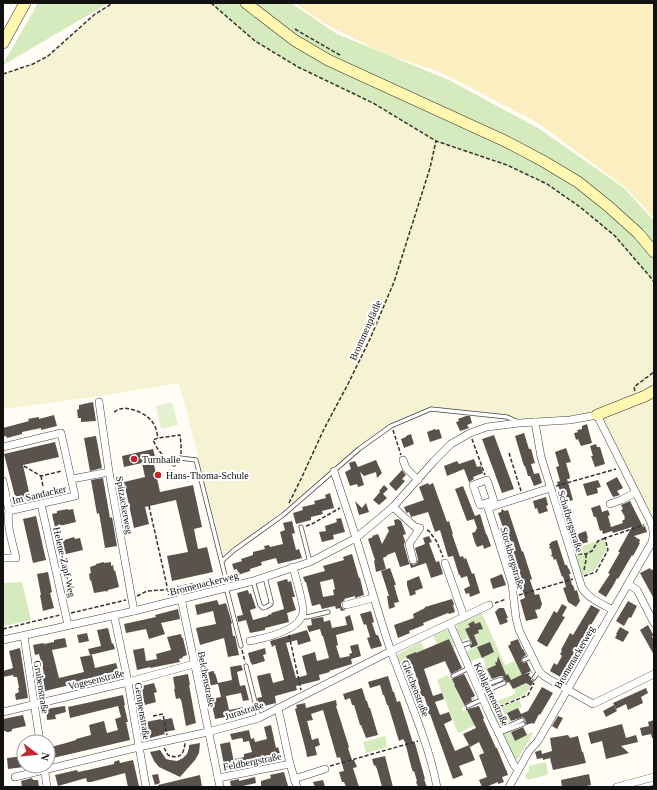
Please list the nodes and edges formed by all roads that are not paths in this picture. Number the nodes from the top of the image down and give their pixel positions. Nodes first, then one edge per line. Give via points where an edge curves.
1 (25, 3) edge
2 (246, 3) edge
3 (3, 43) edge
4 (654, 252) edge
5 (654, 391) edge
6 (99, 402) dead end
7 (597, 415) junction
8 (535, 422) junction
9 (519, 423) junction
10 (3, 447) edge
11 (403, 460) road end
12 (174, 464) road end
13 (334, 471) junction
14 (109, 472) junction
15 (72, 479) junction
16 (418, 480) junction
17 (3, 481) edge
18 (550, 488) junction
19 (4, 493) edge
20 (635, 493) junction
21 (44, 504) junction
22 (610, 504) dead end
23 (487, 505) junction
24 (393, 507) junction
25 (9, 511) junction
26 (6, 525) edge
27 (301, 527) road end
28 (654, 536) edge
29 (356, 538) junction
30 (3, 558) edge
31 (413, 560) dead end
32 (222, 561) junction
33 (310, 562) junction
34 (445, 563) road end
35 (293, 567) junction
36 (265, 577) junction
37 (253, 581) junction
38 (628, 584) junction
39 (228, 587) junction
40 (181, 598) junction
41 (373, 598) junction
42 (346, 605) dead end
43 (489, 605) road end
44 (613, 610) junction
45 (134, 611) junction
46 (328, 612) dead end
47 (114, 615) junction
48 (302, 616) junction
49 (464, 617) junction
50 (654, 623) edge
51 (450, 624) junction
52 (68, 625) junction
53 (24, 636) junction
54 (3, 640) edge
55 (250, 641) dead end
56 (469, 643) dead end
57 (241, 646) road end
58 (460, 646) junction
59 (391, 651) junction
60 (532, 656) junction
61 (524, 660) dead end
62 (194, 664) junction
63 (246, 666) road end
64 (469, 668) junction
65 (540, 672) junction
66 (654, 674) edge
67 (452, 676) dead end
68 (534, 678) dead end
69 (502, 681) dead end
70 (128, 682) junction
71 (567, 689) junction
72 (481, 694) junction
73 (34, 705) junction
74 (468, 706) dead end
75 (278, 708) junction
76 (3, 712) edge
77 (259, 718) junction
78 (523, 722) dead end
79 (208, 732) junction
80 (498, 732) junction
81 (39, 734) edge
82 (139, 747) junction
83 (290, 764) junction
84 (56, 765) edge
85 (325, 769) road end
86 (518, 770) junction
87 (25, 774) edge
88 (45, 774) edge
89 (15, 777) dead end
90 (654, 777) edge
91 (218, 778) junction
92 (294, 778) junction
93 (47, 787) edge
94 (146, 787) edge
95 (220, 787) edge
96 (297, 787) edge
97 (436, 787) edge
98 (509, 787) edge
99 (617, 787) edge

1 - 3 street
2 - 4 street via 294,40 328,60 544,160 608,206 638,233
5 - 7 street
6 - 14 street, Spitzackerweg
7 - 8 street, Bromenackerweg
7 - 20 street, Bromenackerweg
8 - 9 street, Bromenackerweg
8 - 18 street, Schafbergstraße
9 - 13 lane via 507,417 431,408 391,426
9 - 16 street, Bromenackerweg via 487,426 470,433 451,444
10 - 15 street, Im Sandacker via 61,433
11 - 16 street via 406,468
12 - 32 lane via 180,458 196,460
13 - 29 street, Gleichenstraße
13 - 32 lane via 283,515
14 - 15 street, Im Sandacker
14 - 45 street, Spitzackerweg
15 - 21 street, Im Sandacker via 76,496
16 - 24 street, Bromenackerweg
17 - 19 street, Im Sandacker
18 - 23 street
18 - 44 street, Schafbergstraße via 582,588
19 - 25 street, Im Sandacker
20 - 22 street
20 - 28 street, Bromenackerweg via 651,523
21 - 25 street, Im Sandacker
21 - 52 street, Helene-Zapf-Weg
23 - 23 street, Stockbergstraße via 480,505 473,485 487,480 494,501
23 - 60 street, Stockbergstraße via 512,584 516,618
24 - 29 street, Bromenackerweg
24 - 31 street via 415,527 420,528 409,544
25 - 26 street
26 - 30 street via 16,558
27 - 33 lane
28 - 38 street, Bromenackerweg
29 - 33 street, Bromenackerweg
29 - 41 street, Gleichenstraße
32 - 39 lane
33 - 35 street, Bromenackerweg
34 - 49 street
35 - 36 street, Bromenackerweg
35 - 48 street via 304,612
36 - 37 street, Bromenackerweg
36 - 37 lane via 271,601 266,608 260,605
37 - 39 street, Bromenackerweg
38 - 44 street, Bromenackerweg
38 - 50 street via 637,590
39 - 40 street, Bromenackerweg
39 - 57 lane
40 - 45 street, Bromenackerweg
40 - 62 street, Belchenstraße
41 - 42 street
41 - 59 street, Gleichenstraße
43 - 49 street, Jurastraße
44 - 71 street, Bromenackerweg
45 - 47 street, Bromenackerweg
46 - 48 lane
47 - 52 street, Bromenackerweg
47 - 70 street, Gempenstraße
48 - 55 street via 301,620 288,630
49 - 51 street, Jurastraße
51 - 58 street, Köhlgartenstraße
51 - 59 street, Jurastraße
52 - 53 street, Bromenackerweg
53 - 54 street, Bromenackerweg
53 - 73 street, Grubenstraße
56 - 58 lane
58 - 64 street, Köhlgartenstraße
59 - 75 street, Jurastraße
59 - 97 street, Gleichenstraße via 424,739
60 - 61 lane
60 - 65 street, Stockbergstraße
62 - 70 street, Vogesenstraße
62 - 79 street, Belchenstraße
63 - 77 lane
64 - 67 lane
64 - 72 street, Köhlgartenstraße
65 - 68 lane
65 - 71 street
66 - 71 street via 593,704
69 - 72 lane
70 - 73 street, Vogesenstraße
70 - 82 street, Gempenstraße
71 - 86 street, Bromenackerweg via 538,741
72 - 74 lane
72 - 80 street, Köhlgartenstraße
73 - 76 street, Vogesenstraße
73 - 81 street, Grubenstraße
75 - 77 street, Jurastraße
75 - 83 street, Feldbergstraße
77 - 79 street, Jurastraße
78 - 80 lane
79 - 82 street, Jurastraße
79 - 91 street, Belchenstraße
80 - 86 street, Köhlgartenstraße
82 - 84 street, Jurastraße
82 - 94 street, Gempenstraße
83 - 91 street, Feldbergstraße
83 - 92 street, Feldbergstraße
85 - 92 street
86 - 98 street, Bromenackerweg
87 - 89 street, Jurastraße
88 - 93 street
90 - 99 street
91 - 95 street, Belchenstraße
92 - 96 street, Feldbergstraße

